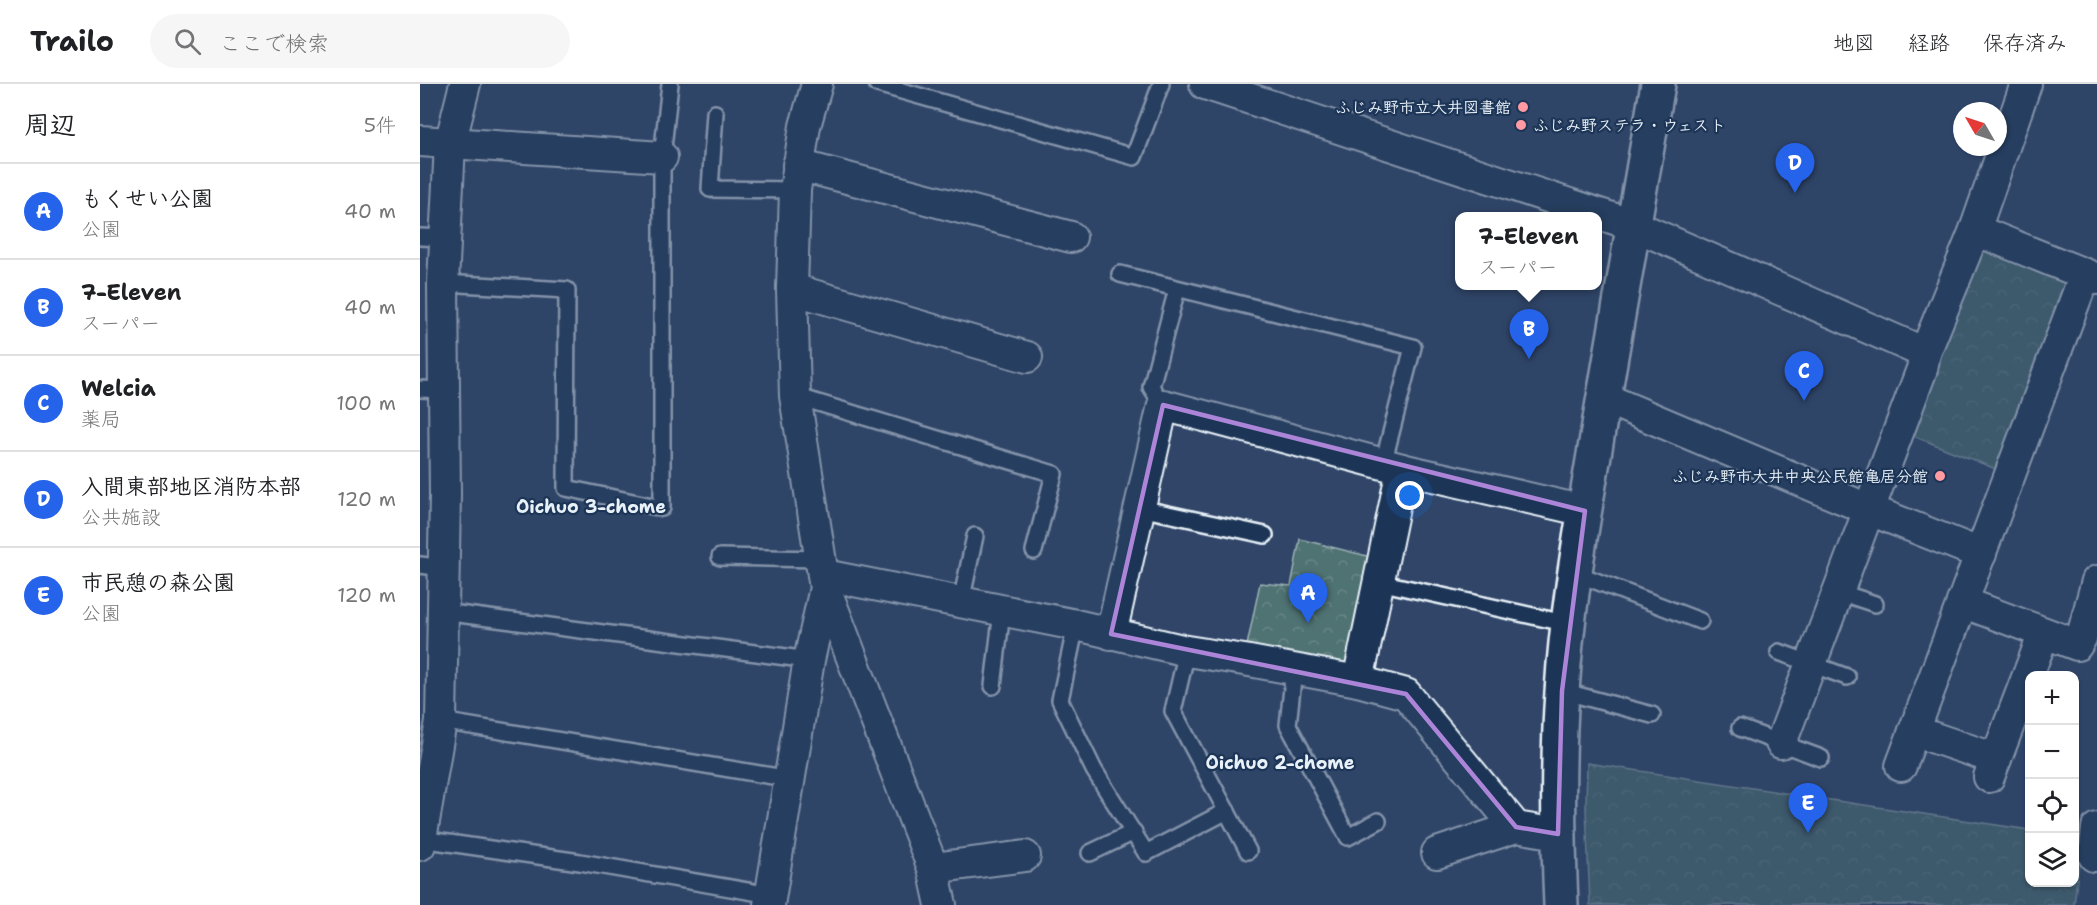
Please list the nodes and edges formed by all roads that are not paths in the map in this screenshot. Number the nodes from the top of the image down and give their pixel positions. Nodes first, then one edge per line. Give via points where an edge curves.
1 (465, 84) edge
2 (670, 84) edge
3 (817, 84) edge
4 (877, 84) edge
5 (1161, 84) edge
6 (1205, 84) edge
7 (1658, 84) edge
8 (2026, 84) edge
9 (715, 113) dead end
10 (420, 141) edge
11 (450, 144) junction
12 (662, 157) junction
13 (796, 177) junction
14 (1594, 212) edge
15 (1602, 215) edge
16 (1633, 225) junction
17 (1975, 230) junction
18 (433, 237) edge
19 (1071, 237) dead end
20 (1120, 274) dead end
21 (2091, 277) edge
22 (443, 283) junction
23 (792, 289) junction
24 (1177, 289) junction
25 (1925, 353) junction
26 (1027, 357) dead end
27 (432, 389) edge
28 (795, 396) junction
29 (1604, 398) junction
30 (1163, 405) junction
31 (1393, 466) junction
32 (1140, 508) junction
33 (1870, 510) junction
34 (1585, 511) junction
35 (1265, 535) dead end
36 (975, 537) dead end
37 (1034, 551) dead end
38 (1981, 554) junction
39 (720, 557) dead end
40 (432, 567) edge
41 (1575, 573) junction
42 (823, 574) junction
43 (2097, 581) edge
44 (1379, 582) junction
45 (1839, 592) junction
46 (961, 602) junction
47 (1962, 602) junction
48 (1875, 604) dead end
49 (1002, 610) junction
50 (443, 612) junction
51 (1700, 621) dead end
52 (1569, 624) junction
53 (1076, 625) junction
54 (2044, 633) junction
55 (1111, 634) junction
56 (1187, 651) junction
57 (1779, 652) dead end
58 (809, 660) junction
59 (1811, 664) junction
60 (1294, 670) junction
61 (1848, 678) dead end
62 (1358, 681) junction
63 (993, 686) dead end
64 (1562, 691) junction
65 (434, 704) edge
66 (1652, 715) dead end
67 (1740, 728) dead end
68 (1914, 731) junction
69 (1781, 743) junction
70 (1821, 758) dead end
71 (1901, 766) dead end
72 (790, 779) junction
73 (1227, 811) junction
74 (1378, 821) dead end
75 (1516, 827) junction
76 (2097, 828) edge
77 (1134, 832) junction
78 (1558, 834) junction
79 (420, 842) edge
80 (1248, 851) dead end
81 (1090, 853) dead end
82 (1437, 853) dead end
83 (1025, 856) dead end
84 (2097, 856) edge
85 (933, 867) junction
86 (770, 900) edge
87 (941, 905) edge
88 (1561, 905) edge

1 - 11 street
2 - 12 lane
3 - 13 street
4 - 5 lane via 1134,157
6 - 14 street
7 - 16 street
8 - 17 street
9 - 13 lane via 710,189
10 - 11 street
11 - 12 street
11 - 18 street
12 - 22 lane via 662,508 566,488 567,290
13 - 19 street
13 - 23 street
15 - 16 street
16 - 25 street
16 - 29 street
17 - 21 street
17 - 25 street
18 - 22 street
20 - 24 lane
21 - 38 street
22 - 27 street
23 - 26 street
23 - 28 street
24 - 30 lane via 1151,387
24 - 31 lane via 1413,347
25 - 33 street
27 - 40 street
28 - 37 lane via 1054,474
28 - 42 street
29 - 33 street
29 - 34 street
30 - 31 street
30 - 32 street
31 - 34 street
31 - 44 street
32 - 35 lane
32 - 55 street
33 - 38 street
33 - 45 street
34 - 41 street
36 - 46 lane
38 - 47 street
39 - 42 lane
40 - 50 street
41 - 51 lane
41 - 52 street
42 - 46 street
42 - 58 street
42 - 85 street
43 - 54 street via 2077,645
44 - 52 lane
44 - 62 street
45 - 48 lane
45 - 59 street
46 - 49 street
47 - 54 street
47 - 68 street
49 - 53 street
49 - 63 lane
50 - 58 lane
50 - 65 street
52 - 64 street
53 - 55 street
53 - 77 lane via 1060,700 1094,770
54 - 68 street via 1992,768
55 - 56 street
56 - 60 street
56 - 73 lane via 1173,711
57 - 59 lane
58 - 72 street
59 - 61 lane
59 - 69 street
60 - 62 street
60 - 74 lane via 1288,724 1348,837
62 - 75 street via 1406,694
64 - 66 lane
64 - 78 street
65 - 72 lane
65 - 79 street
67 - 69 lane
68 - 71 street
69 - 70 lane
72 - 86 street
73 - 77 lane via 1146,853
73 - 80 lane
75 - 78 street
75 - 82 street
76 - 84 street
77 - 81 lane
78 - 88 street
79 - 86 lane via 580,862
83 - 85 street
85 - 87 street

